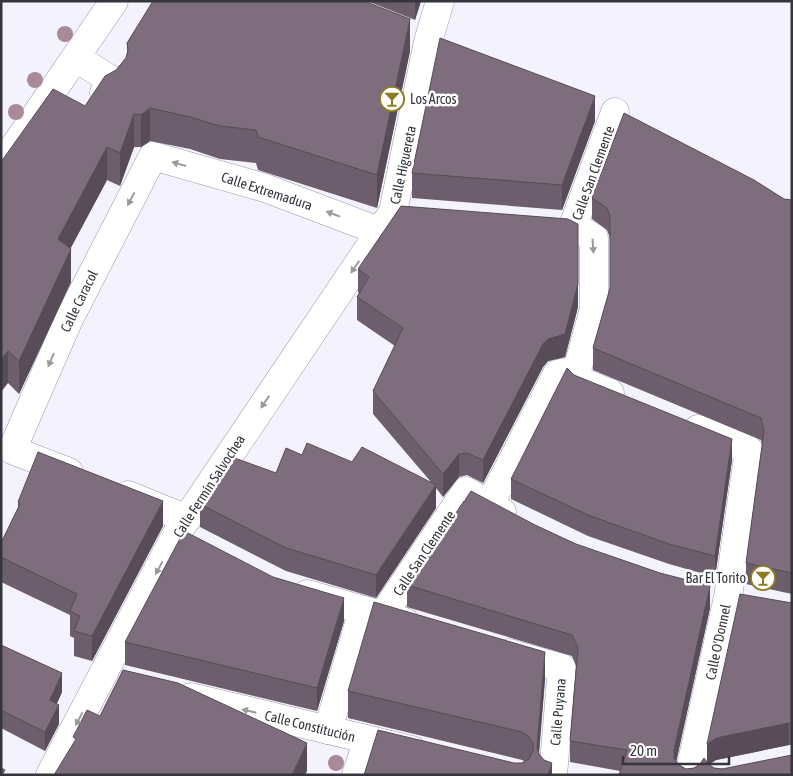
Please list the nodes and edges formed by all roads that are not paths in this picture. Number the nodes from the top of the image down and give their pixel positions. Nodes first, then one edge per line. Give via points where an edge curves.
1 (114, 1) edge
2 (440, 1) edge
3 (402, 32) edge
4 (438, 46) junction
5 (76, 58) junction
6 (104, 93) edge
7 (587, 102) edge
8 (615, 112) junction
9 (641, 125) edge
10 (153, 156) joint
11 (1, 166) edge
12 (421, 214) edge
13 (386, 222) junction
14 (544, 224) edge
15 (573, 226) junction
16 (579, 375) junction
17 (634, 403) edge
18 (678, 421) edge
19 (490, 506) junction
20 (524, 522) edge
21 (182, 526) junction
22 (203, 546) edge
23 (280, 586) edge
24 (700, 589) edge
25 (741, 600) junction
26 (373, 612) junction
27 (430, 629) edge
28 (486, 646) edge
29 (163, 690) edge
30 (328, 730) junction
31 (368, 740) junction
32 (434, 755) edge
33 (50, 775) edge
34 (356, 775) edge
35 (553, 775) edge
36 (690, 775) edge

1 - 5 street
2 - 4 street, Calle Higuereta
3 - 4 street
4 - 13 street, Calle Higuereta
5 - 6 street via 113,81
5 - 11 street
7 - 8 street
8 - 9 street
8 - 15 street, Calle San Clemente
13 -> 10 street, Calle Extremadura
10 -> 21 street, Calle Caracol via 70,317 12,450 100,484
12 - 13 street, Calle Extremadura
13 -> 21 street, Calle Fermín Salvochea
14 - 15 street
15 -> 16 street, Calle San Clemente via 594,238 594,309
16 - 17 street
16 - 19 street via 557,374
18 - 25 street, Calle O'Donnel via 749,450
19 - 20 street
19 - 26 street, Calle San Clemente via 466,491
21 - 22 street
21 -> 33 street, Calle Fermín Salvochea via 113,678
23 - 26 street
24 - 25 street
25 - 36 street, Calle O'Donnel
26 - 27 street
26 - 30 street, Calle San Clemente
28 - 35 street, Calle Puyana via 562,668
30 -> 29 street, Calle Constitución
30 - 31 street, Calle Constitución
31 - 32 street, Calle Constitución
31 - 34 street

